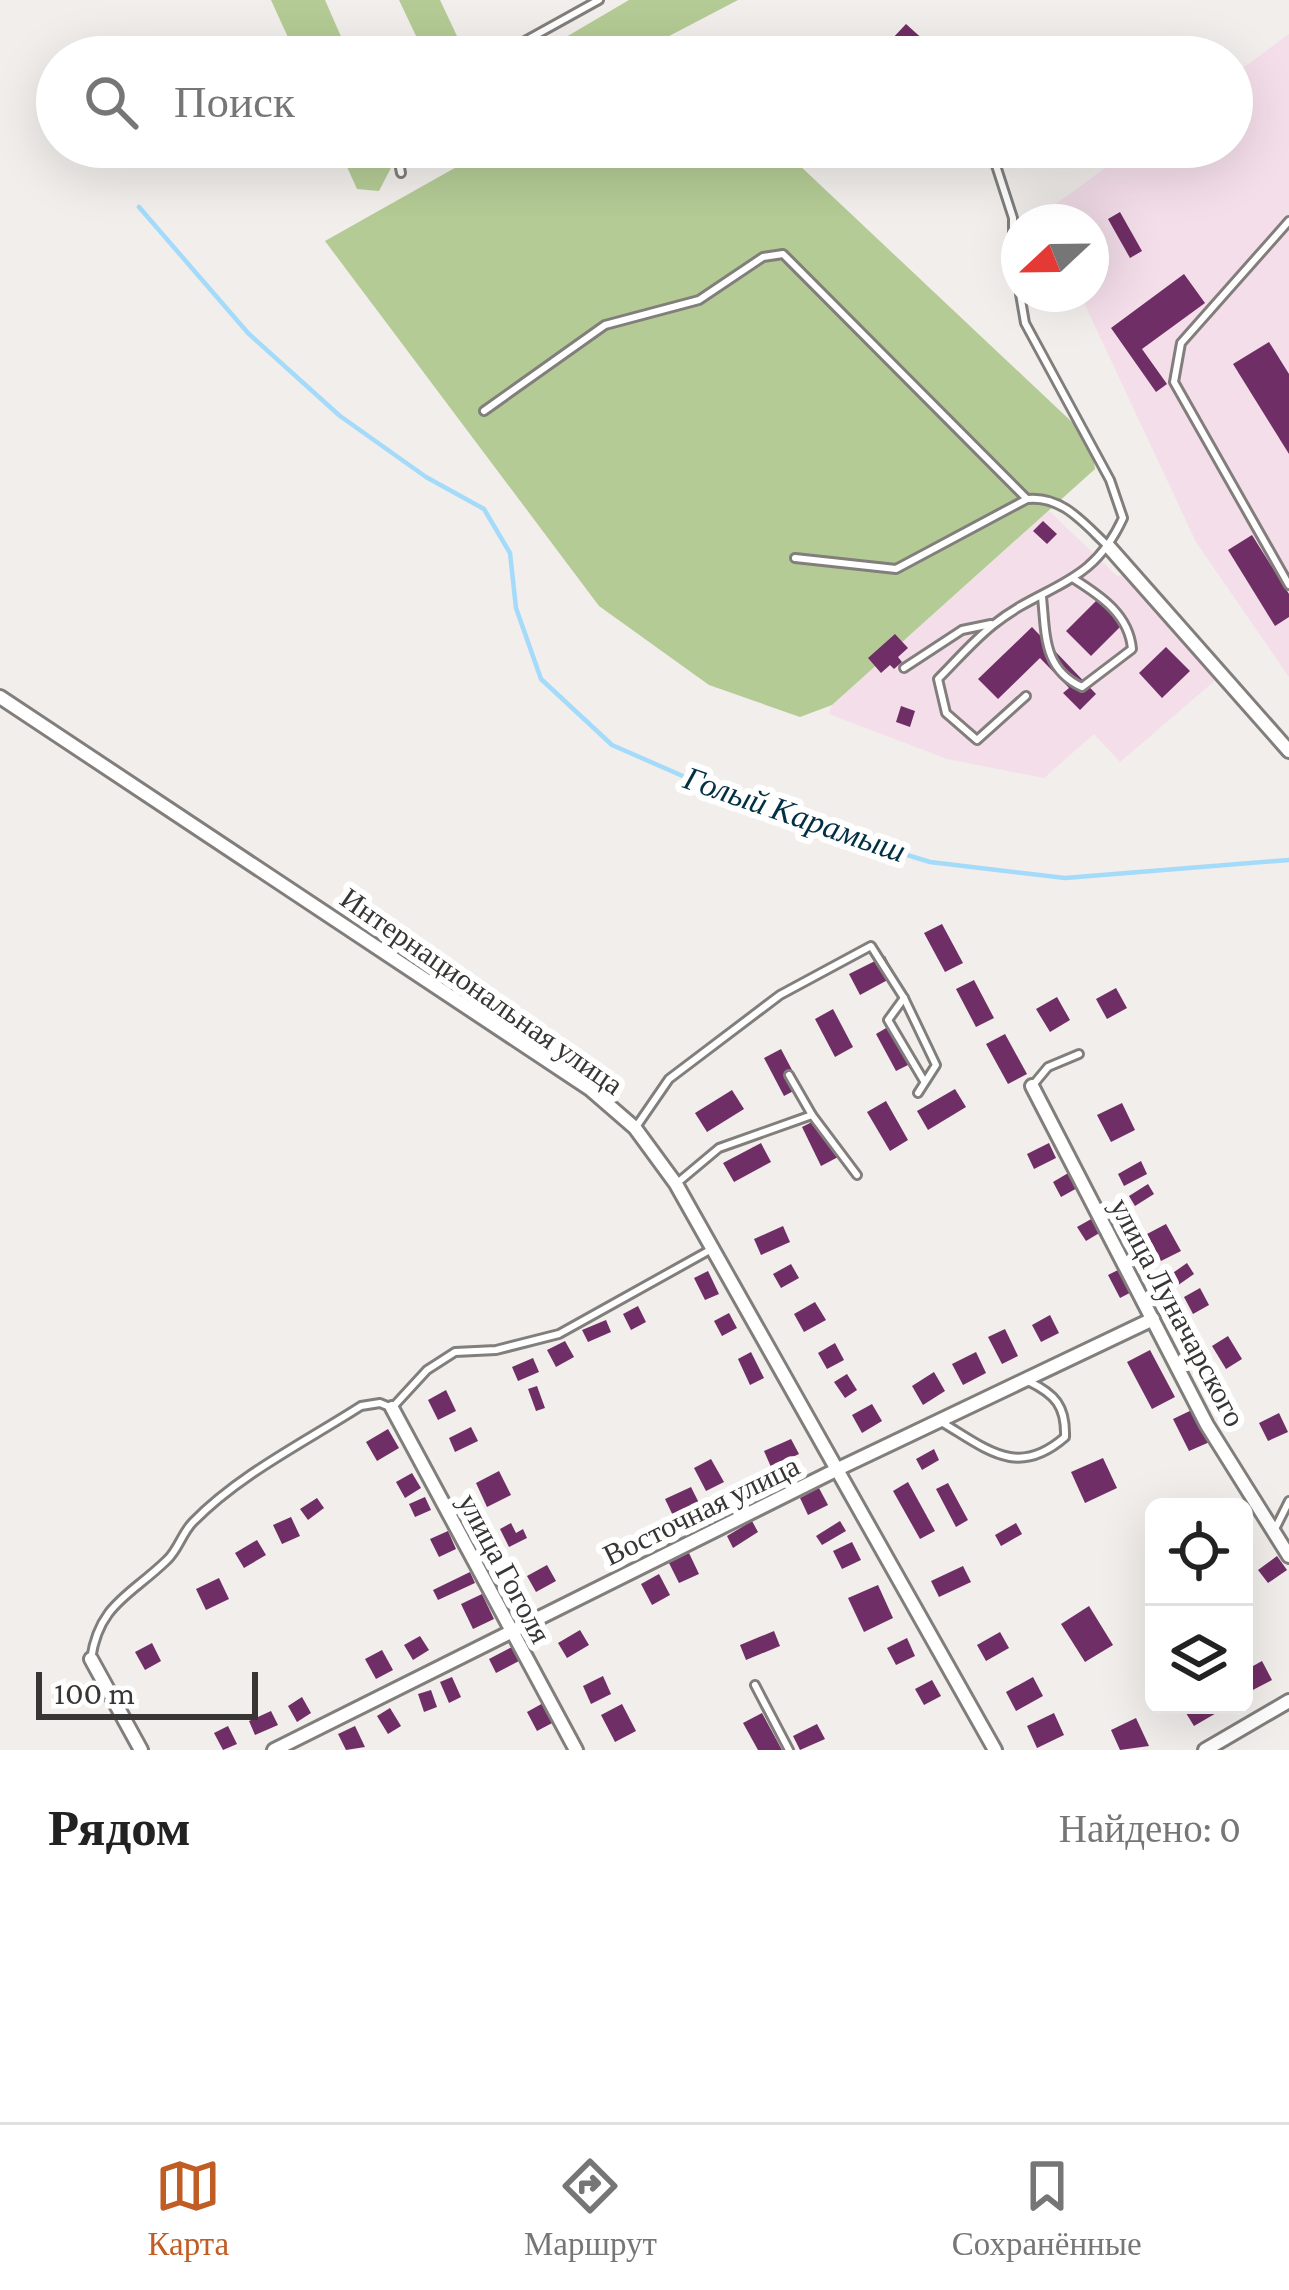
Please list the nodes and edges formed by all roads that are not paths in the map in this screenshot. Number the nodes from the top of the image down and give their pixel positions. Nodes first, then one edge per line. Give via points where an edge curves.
1 (599, 0) edge
2 (534, 36) edge
3 (400, 168) edge
4 (996, 168) edge
5 (401, 172) dead end
6 (1008, 204) edge
7 (1289, 221) edge
8 (1023, 312) edge
9 (484, 412) dead end
10 (1027, 499) junction
11 (1109, 548) junction
12 (795, 558) dead end
13 (1074, 579) junction
14 (1289, 585) edge
15 (1042, 597) junction
16 (994, 623) junction
17 (904, 668) dead end
18 (1026, 696) dead end
19 (0, 698) edge
20 (1289, 751) edge
21 (904, 998) junction
22 (1079, 1054) dead end
23 (789, 1075) dead end
24 (925, 1083) junction
25 (1033, 1086) joint
26 (918, 1093) dead end
27 (812, 1115) junction
28 (635, 1128) junction
29 (857, 1175) dead end
30 (676, 1184) junction
31 (713, 1248) junction
32 (1153, 1319) junction
33 (1025, 1380) junction
34 (392, 1408) junction
35 (940, 1420) junction
36 (840, 1468) junction
37 (1289, 1501) edge
38 (1275, 1529) junction
39 (1289, 1556) edge
40 (511, 1631) junction
41 (91, 1659) joint
42 (754, 1685) dead end
43 (1289, 1701) edge
44 (141, 1750) edge
45 (274, 1750) edge
46 (576, 1750) edge
47 (789, 1750) edge
48 (995, 1750) edge
49 (1205, 1750) edge

1 - 2 lane
3 - 5 lane
4 - 6 lane
7 - 14 lane via 1181,343 1174,382
8 - 11 lane via 1123,518
9 - 10 lane via 605,325 699,300 763,256 783,254
10 - 11 lane via 1046,497 1066,508
10 - 12 lane via 896,569
11 - 13 lane
11 - 20 street
13 - 15 lane
13 - 15 lane via 1130,629 1132,649 1082,687 1047,655
15 - 16 lane
16 - 17 lane via 962,630
16 - 18 lane via 938,679 946,713 977,740
19 - 28 street, Интернациональная улица via 590,1089
21 - 24 lane via 936,1065
21 - 24 lane via 888,1020
21 - 28 lane via 871,946 780,995 669,1079
22 - 25 lane via 1048,1067
23 - 27 lane
24 - 26 lane
25 - 32 street, улица Луначарского
27 - 29 lane
27 - 30 lane via 718,1148
28 - 30 street, Интернациональная улица
30 - 31 street, Интернациональная улица
31 - 34 lane via 559,1334 455,1352
31 - 36 street, Интернациональная улица
32 - 33 street, Восточная улица
32 - 38 street, улица Луначарского via 1207,1425
33 - 35 street, Восточная улица
33 - 35 lane via 1051,1392 1066,1414 1065,1437 1046,1454 1017,1461
34 - 40 street, улица Гоголя
34 - 41 lane via 361,1406 240,1483 105,1615
35 - 36 street, Восточная улица
36 - 40 street, Восточная улица
36 - 48 street, Интернациональная улица
37 - 38 lane
38 - 39 street, улица Луначарского
40 - 45 street, Восточная улица
40 - 46 street, улица Гоголя
41 - 44 street
42 - 47 lane
43 - 49 street

